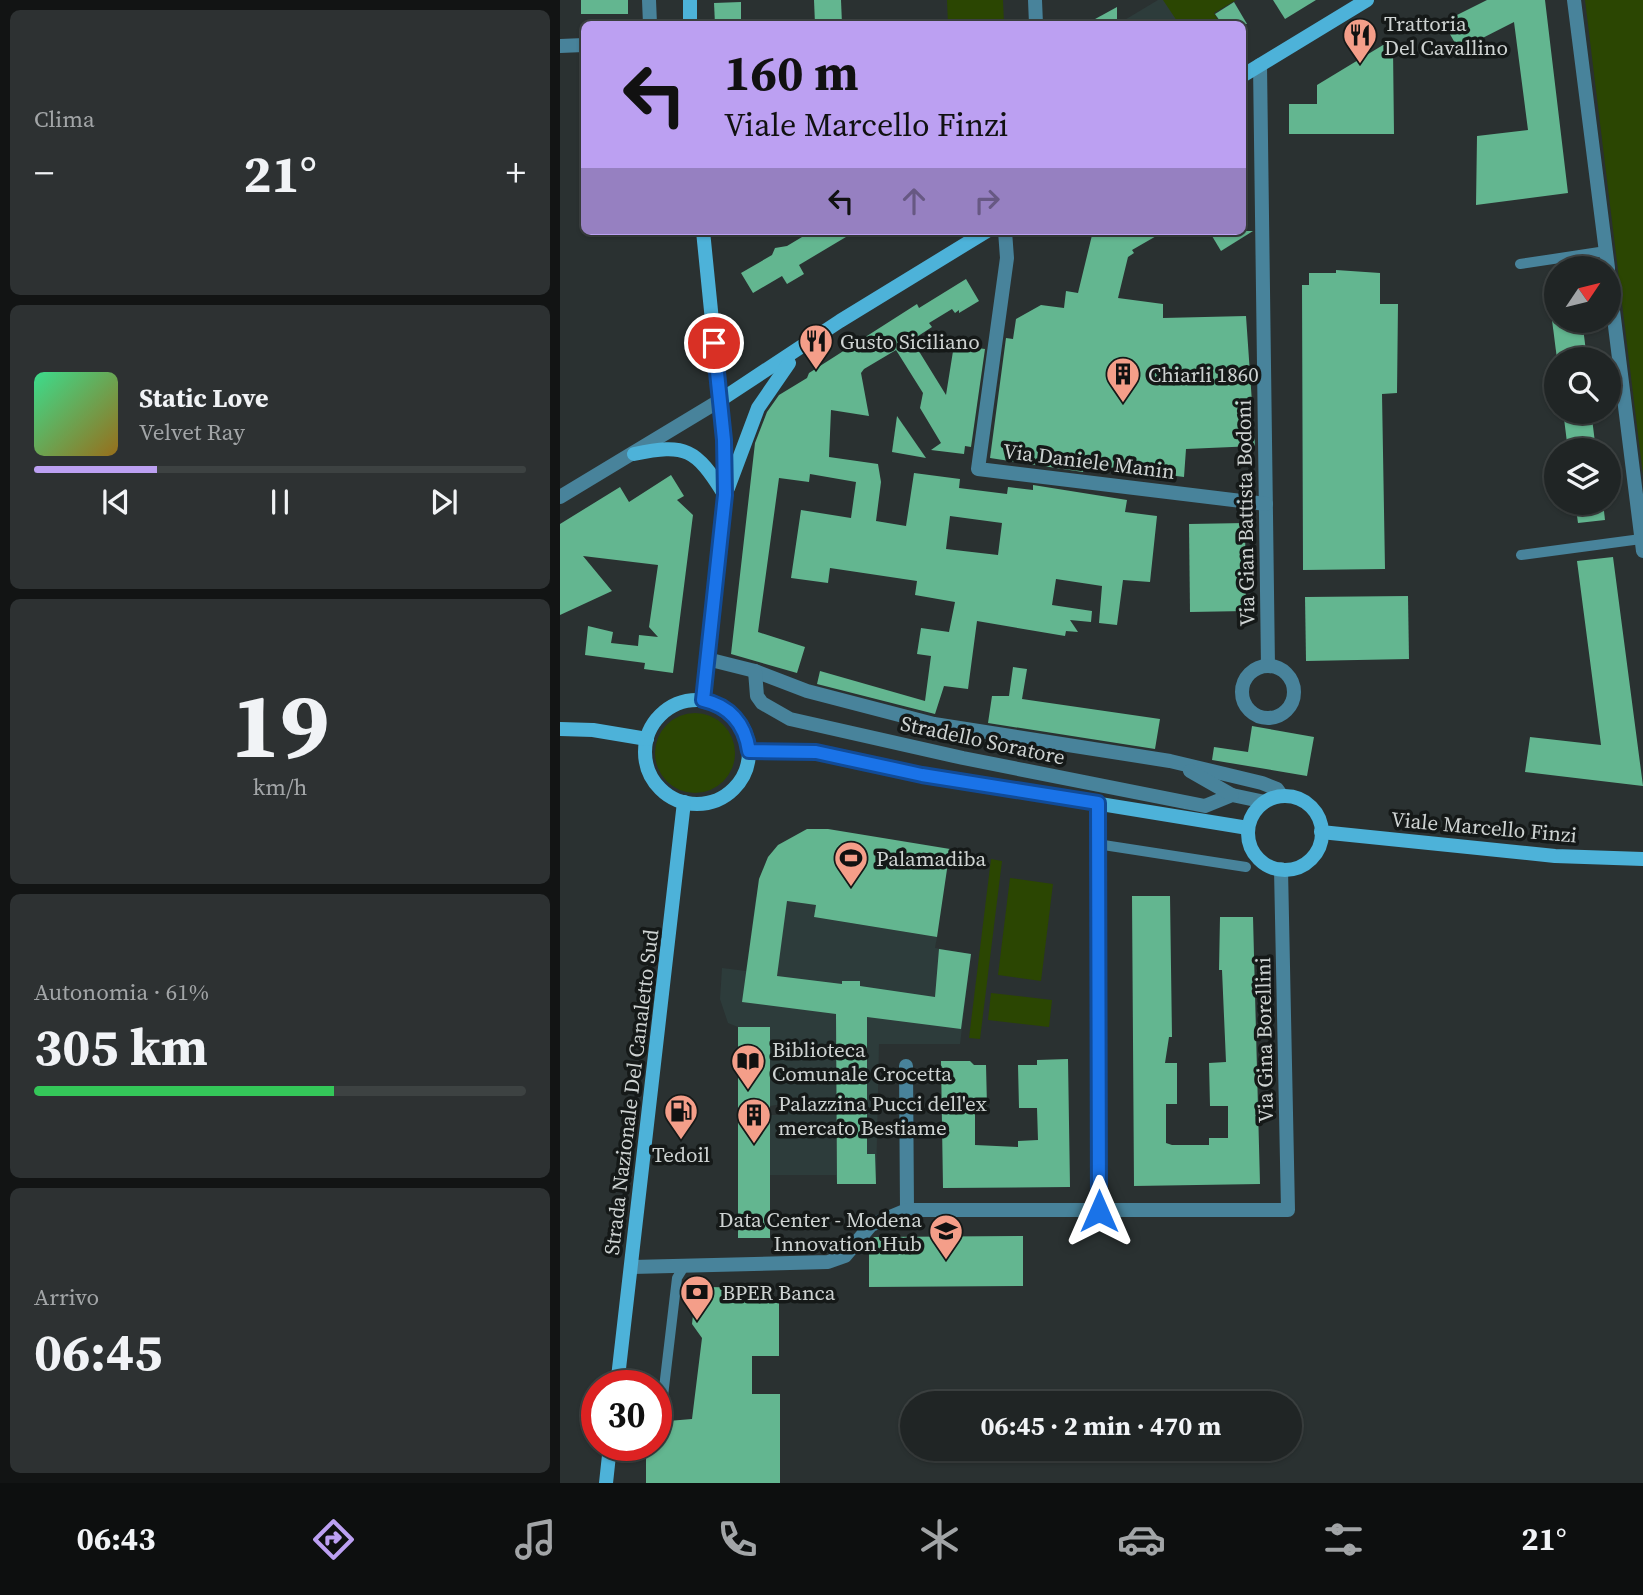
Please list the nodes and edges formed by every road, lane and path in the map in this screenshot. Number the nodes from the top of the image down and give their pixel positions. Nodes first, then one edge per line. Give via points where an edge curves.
1 (649, 0) edge
2 (690, 0) edge
3 (1035, 0) edge
4 (1367, 0) edge
5 (1574, 0) edge
6 (650, 21) edge
7 (690, 21) edge
8 (1036, 21) edge
9 (581, 45) edge
10 (560, 46) edge
11 (1260, 65) junction
12 (1246, 74) edge
13 (703, 235) edge
14 (980, 235) edge
15 (1005, 235) edge
16 (1606, 251) junction
17 (1607, 256) edge
18 (1520, 264) dead end
19 (1616, 333) edge
20 (799, 351) junction
21 (719, 401) junction
22 (634, 454) junction
23 (725, 495) junction
24 (560, 497) edge
25 (1266, 503) junction
26 (1642, 545) edge
27 (1521, 555) dead end
28 (707, 660) junction
29 (1268, 666) dead end
30 (755, 671) junction
31 (703, 700) junction
32 (560, 729) edge
33 (647, 739) junction
34 (749, 751) junction
35 (1170, 761) junction
36 (1232, 794) junction
37 (1282, 796) junction
38 (684, 802) junction
39 (1265, 802) junction
40 (1098, 803) junction
41 (1248, 828) junction
42 (1321, 832) junction
43 (1097, 844) junction
44 (1643, 859) edge
45 (1246, 867) dead end
46 (1281, 869) junction
47 (906, 1066) dead end
48 (907, 1210) junction
49 (1099, 1211) junction
50 (685, 1265) junction
51 (632, 1267) junction
52 (619, 1370) edge
53 (666, 1370) edge
54 (608, 1461) edge
55 (606, 1483) edge

1 - 6 street
2 - 7 main road
3 - 8 street
4 - 11 main road
5 - 16 street
9 - 10 street
11 - 12 main road
11 - 25 street, Via Gian Battista Bodoni
13 - 21 main road
14 - 20 main road
15 - 25 street, Via Daniele Manin via 1007,258 978,469
16 - 17 street
16 - 18 lane
19 - 26 street
20 - 21 main road
20 - 23 main road via 758,408
21 - 22 street
21 - 23 main road
22 - 23 main road via 663,448 685,450 704,464
22 - 24 street
23 - 28 main road
25 - 29 street, Via Gian Battista Bodoni
26 - 27 lane
28 - 30 street, Stradello Soratore
28 - 31 main road
30 - 35 street, Stradello Soratore via 807,691 934,724
30 - 36 street, Stradello Soratore via 762,704 790,719 1205,806
31 - 33 main road via 682,702 663,712
31 - 34 main road via 731,713 744,730
32 - 33 main road
33 - 38 main road via 646,760 655,782
34 - 38 main road via 746,768 732,790 710,802
34 - 40 main road via 816,752 922,775
35 - 36 street, Stradello Soratore
35 - 37 street, Stradello Soratore via 1262,783
36 - 39 street, Stradello Soratore
37 - 39 main road
37 - 42 main road via 1308,804 1319,819
38 - 51 main road, Strada Nazionale Del Canaletto Sud
39 - 41 main road
40 - 41 main road
40 - 43 street
41 - 46 main road via 1258,858
42 - 44 main road, Viale Marcello Finzi via 1555,856
42 - 46 main road via 1319,847 1307,862
43 - 45 lane
43 - 49 street
46 - 49 street, Via Gina Borellini via 1288,1210
47 - 48 street
48 - 49 street
48 - 50 street via 872,1225 837,1259
50 - 51 street
50 - 53 lane via 677,1278
51 - 52 main road, Strada Nazionale Del Canaletto Sud
54 - 55 main road

